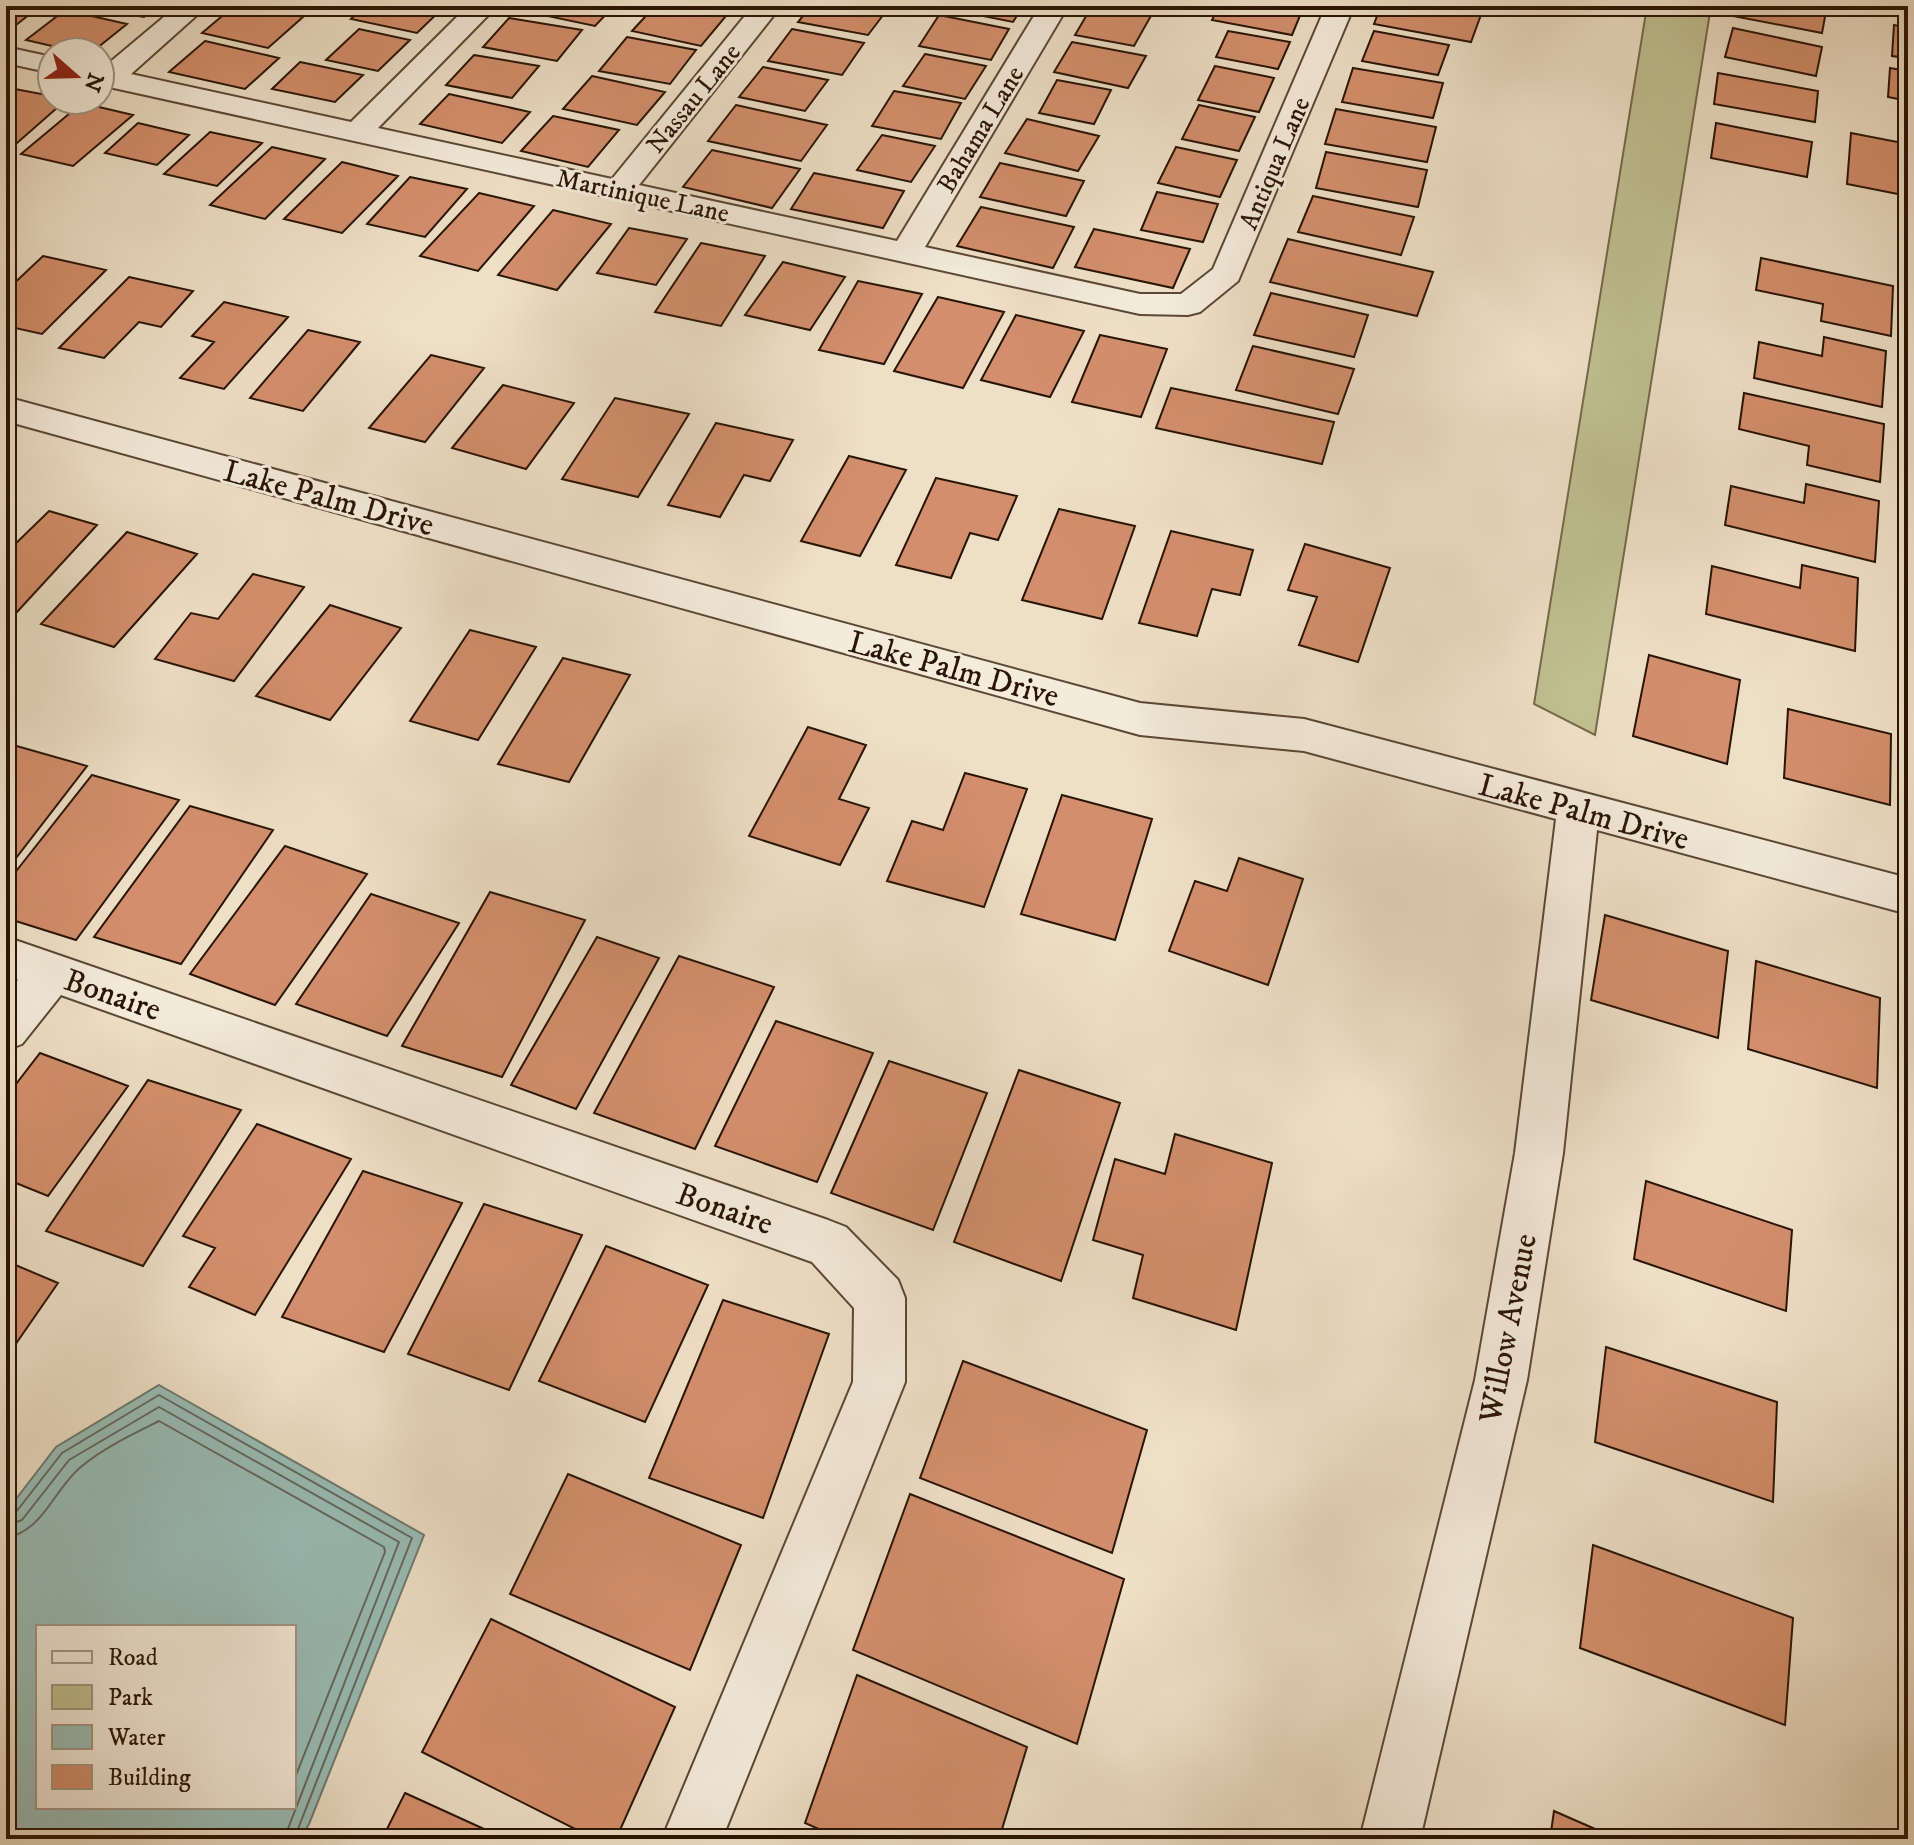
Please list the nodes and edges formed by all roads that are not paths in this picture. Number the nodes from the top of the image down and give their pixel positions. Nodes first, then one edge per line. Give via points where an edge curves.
1 (193, 6) edge
2 (483, 6) edge
3 (767, 6) edge
4 (1054, 6) edge
5 (1340, 6) edge
6 (6, 55) edge
7 (36, 62) edge
8 (116, 68) edge
9 (116, 79) edge
10 (358, 132) junction
11 (619, 190) junction
12 (905, 253) junction
13 (1188, 305) joint
14 (6, 409) edge
15 (1578, 809) junction
16 (1908, 896) edge
17 (29, 964) edge
18 (6, 1029) edge
19 (692, 1839) edge
20 (1390, 1839) edge

1 - 8 street
2 - 10 street
3 - 11 street, Nassau Lane
4 - 12 street, Bahama Lane
5 - 13 street, Antiqua Lane via 1227,274
6 - 7 street
9 - 10 street, Martinique Lane
10 - 11 street, Martinique Lane
11 - 12 street, Martinique Lane
12 - 13 street, Martinique Lane via 1140,304
14 - 15 street, Lake Palm Drive via 1140,719 1304,735
15 - 16 street, Lake Palm Drive
15 - 20 street, Willow Avenue via 1539,1153 1501,1380
17 - 18 street
17 - 19 street, Bonaire via 828,1244 880,1298 879,1382

